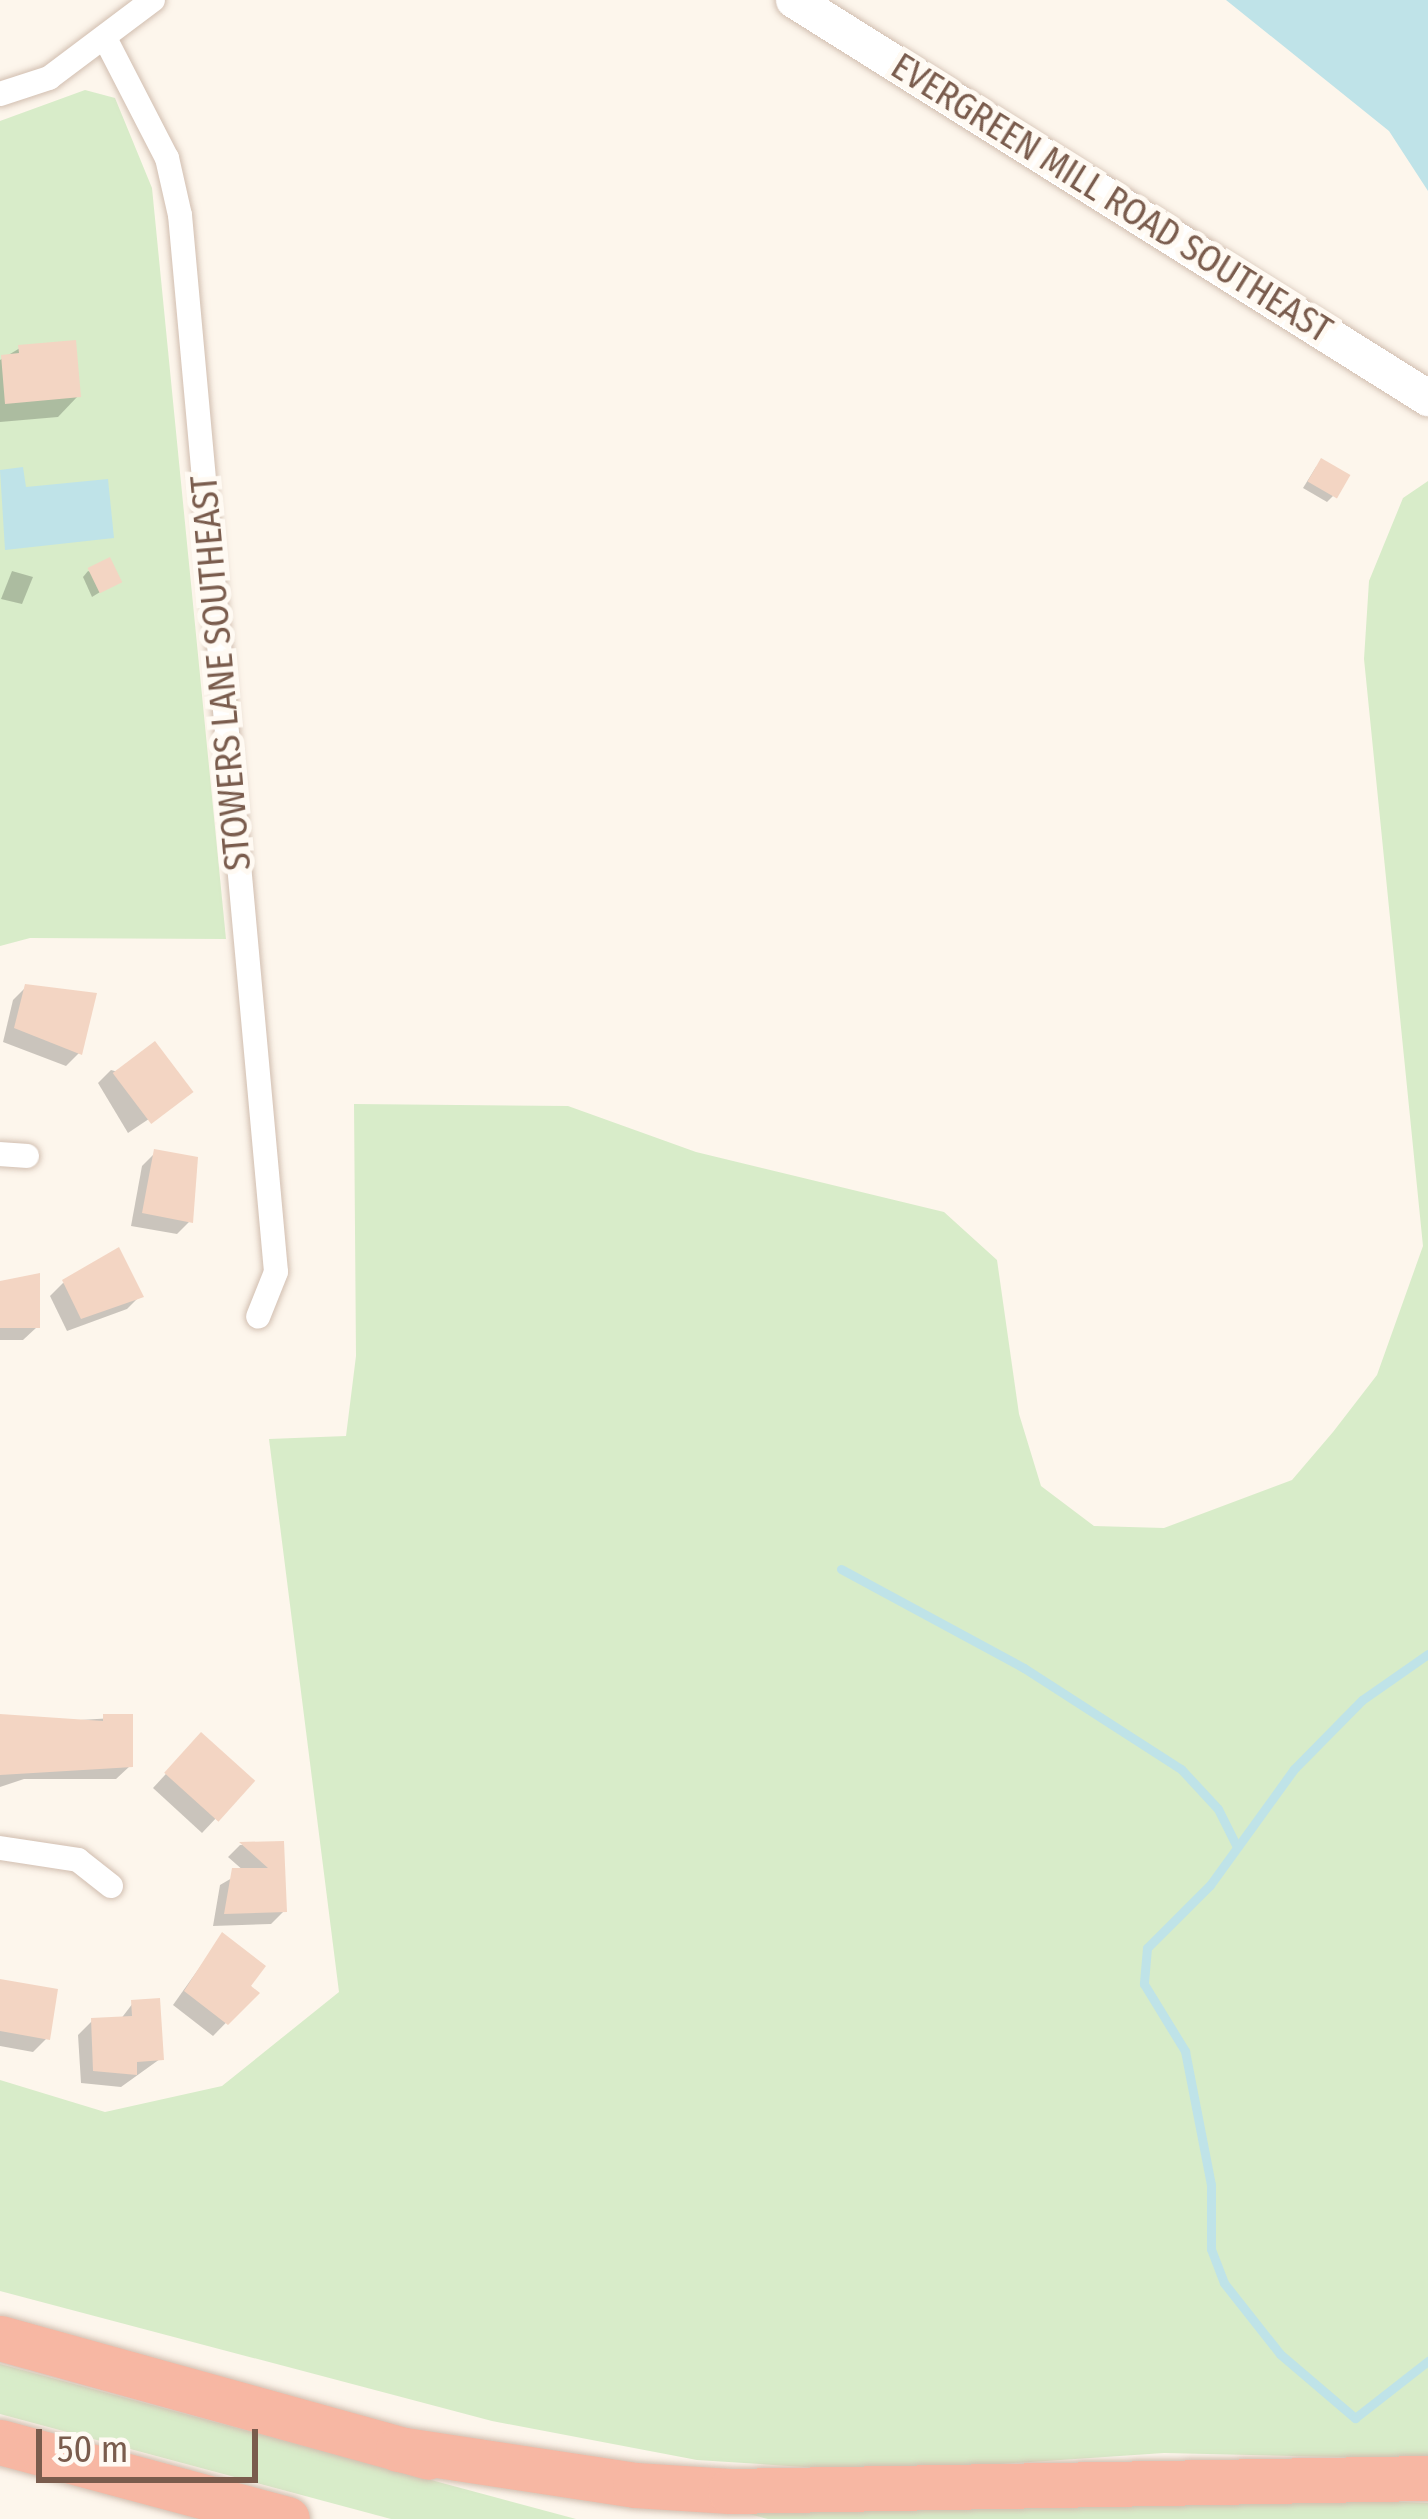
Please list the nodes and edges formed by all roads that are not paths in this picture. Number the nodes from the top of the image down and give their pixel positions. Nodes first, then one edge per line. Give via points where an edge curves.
1 (154, 0) edge
2 (794, 0) edge
3 (107, 42) junction
4 (0, 94) edge
5 (1428, 398) edge
6 (0, 1154) edge
7 (27, 1156) dead end
8 (258, 1317) dead end
9 (0, 1848) edge
10 (111, 1886) dead end
11 (0, 2338) edge
12 (0, 2443) edge
13 (398, 2449) junction
14 (1428, 2478) edge
15 (287, 2519) edge
16 (656, 2519) edge

1 - 3 street
2 - 5 main road, EVERGREEN MILL ROAD SOUTHEAST
3 - 4 street via 49,78
3 - 8 street, STOWERS LANE SOUTHEAST via 167,158 180,214 276,1272
6 - 7 street
9 - 10 street via 78,1860
11 - 13 highway
12 - 15 highway
13 - 14 highway via 634,2485 730,2491
13 - 16 highway

